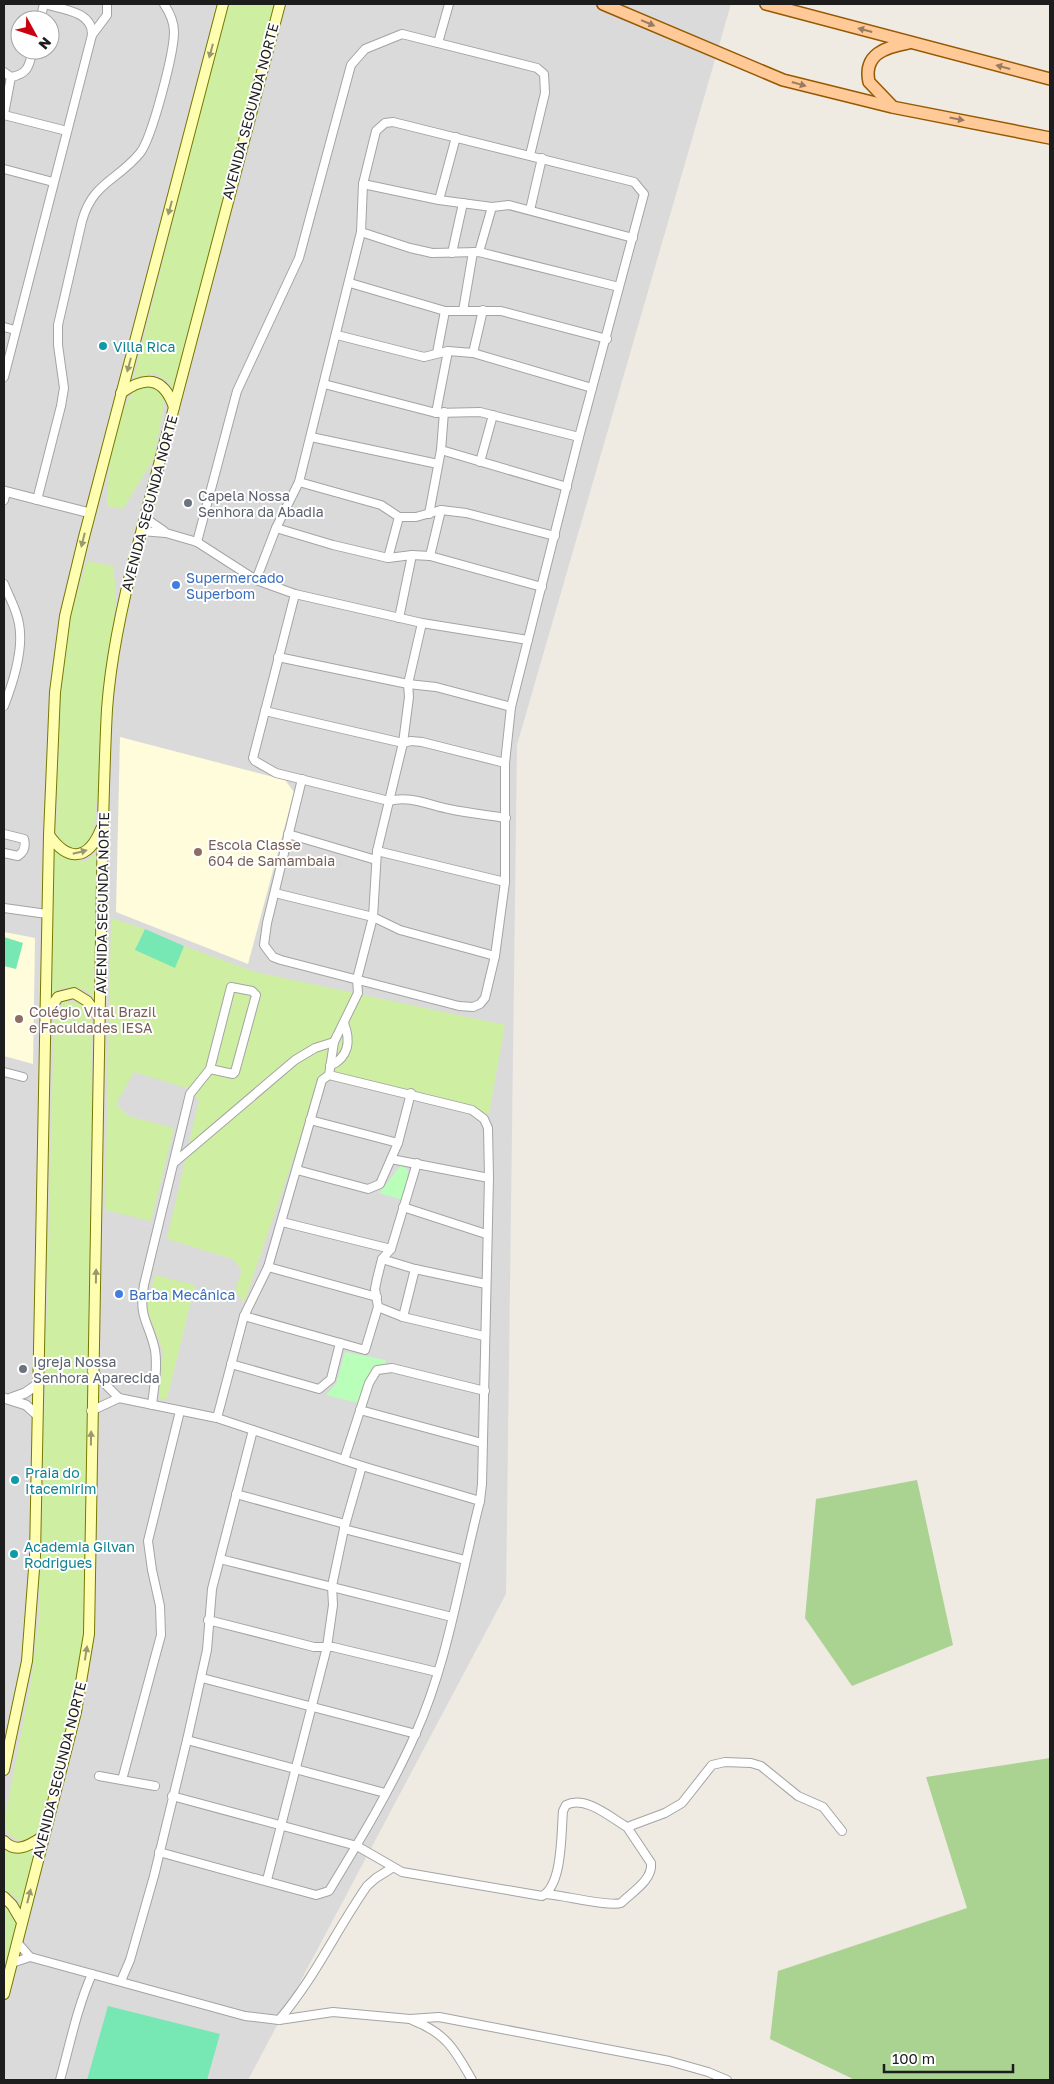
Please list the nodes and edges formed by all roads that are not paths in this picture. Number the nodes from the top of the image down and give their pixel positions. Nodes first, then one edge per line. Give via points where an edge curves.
1 (44, 4) edge
2 (107, 4) edge
3 (164, 4) edge
4 (223, 4) edge
5 (280, 4) edge
6 (449, 4) edge
7 (603, 4) edge
8 (766, 4) edge
9 (92, 35) junction
10 (438, 42) junction
11 (912, 42) junction
12 (31, 60) edge
13 (7, 74) edge
14 (1050, 79) edge
15 (892, 107) junction
16 (4, 114) edge
17 (66, 130) junction
18 (456, 137) junction
19 (1050, 138) edge
20 (530, 155) junction
21 (542, 158) junction
22 (4, 169) edge
23 (53, 182) junction
24 (363, 184) junction
25 (439, 200) junction
26 (463, 203) junction
27 (492, 207) junction
28 (530, 210) junction
29 (362, 232) junction
30 (633, 238) junction
31 (476, 252) junction
32 (452, 253) junction
33 (350, 283) junction
34 (619, 287) junction
35 (484, 310) junction
36 (445, 311) junction
37 (463, 312) junction
38 (4, 327) edge
39 (15, 330) junction
40 (336, 335) junction
41 (606, 339) junction
42 (448, 351) junction
43 (437, 353) junction
44 (473, 353) junction
45 (4, 377) edge
46 (324, 384) junction
47 (592, 388) junction
48 (121, 393) junction
49 (174, 407) junction
50 (440, 412) junction
51 (493, 415) junction
52 (311, 437) junction
53 (579, 437) junction
54 (441, 450) junction
55 (480, 462) junction
56 (438, 464) junction
57 (299, 482) junction
58 (567, 486) junction
59 (4, 494) edge
60 (37, 500) junction
61 (441, 510) junction
62 (90, 513) junction
63 (429, 514) junction
64 (399, 517) junction
65 (145, 518) junction
66 (276, 528) junction
67 (141, 531) junction
68 (166, 533) junction
69 (554, 536) junction
70 (197, 542) junction
71 (412, 555) junction
72 (430, 556) junction
73 (388, 558) junction
74 (256, 580) junction
75 (4, 584) edge
76 (542, 587) junction
77 (295, 594) junction
78 (399, 618) junction
79 (422, 624) junction
80 (528, 640) junction
81 (278, 657) junction
82 (408, 684) junction
83 (4, 706) edge
84 (511, 706) junction
85 (265, 712) junction
86 (403, 743) junction
87 (505, 763) junction
88 (302, 779) junction
89 (389, 801) junction
90 (506, 818) junction
91 (103, 824) junction
92 (4, 834) edge
93 (48, 834) junction
94 (288, 834) junction
95 (377, 851) junction
96 (4, 853) edge
97 (376, 860) junction
98 (505, 882) junction
99 (275, 893) junction
100 (4, 908) edge
101 (47, 914) junction
102 (373, 917) junction
103 (495, 956) junction
104 (358, 979) junction
105 (45, 1016) junction
106 (100, 1017) junction
107 (344, 1023) junction
108 (334, 1042) junction
109 (330, 1066) junction
110 (210, 1068) junction
111 (4, 1072) edge
112 (329, 1075) junction
113 (23, 1077) dead end
114 (411, 1093) junction
115 (310, 1120) junction
116 (398, 1143) junction
117 (391, 1158) junction
118 (175, 1162) junction
119 (417, 1163) junction
120 (296, 1170) junction
121 (489, 1178) junction
122 (404, 1208) junction
123 (282, 1222) junction
124 (486, 1234) junction
125 (391, 1249) junction
126 (382, 1259) junction
127 (268, 1267) junction
128 (415, 1269) junction
129 (486, 1284) junction
130 (377, 1297) junction
131 (378, 1307) junction
132 (244, 1316) junction
133 (403, 1317) junction
134 (484, 1336) junction
135 (340, 1343) junction
136 (231, 1364) junction
137 (92, 1371) junction
138 (38, 1384) junction
139 (485, 1391) junction
140 (8, 1398) edge
141 (119, 1398) junction
142 (152, 1405) junction
143 (360, 1410) junction
144 (91, 1411) junction
145 (180, 1411) junction
146 (37, 1415) junction
147 (217, 1418) junction
148 (253, 1430) junction
149 (482, 1443) junction
150 (344, 1460) junction
151 (362, 1466) junction
152 (236, 1494) junction
153 (480, 1501) junction
154 (345, 1526) junction
155 (220, 1559) junction
156 (464, 1560) junction
157 (332, 1586) junction
158 (452, 1616) junction
159 (208, 1620) junction
160 (327, 1647) junction
161 (438, 1672) junction
162 (202, 1678) junction
163 (312, 1706) junction
164 (416, 1734) junction
165 (187, 1740) junction
166 (297, 1769) junction
167 (4, 1770) edge
168 (99, 1776) dead end
169 (122, 1780) junction
170 (155, 1786) dead end
171 (385, 1794) junction
172 (172, 1796) junction
173 (281, 1825) junction
174 (627, 1827) junction
175 (842, 1832) dead end
176 (44, 1836) junction
177 (4, 1841) edge
178 (356, 1846) junction
179 (159, 1852) junction
180 (392, 1868) junction
181 (267, 1880) junction
182 (546, 1894) junction
183 (4, 1897) edge
184 (22, 1922) junction
185 (17, 1942) junction
186 (30, 1957) junction
187 (12, 1963) junction
188 (92, 1974) junction
189 (121, 1981) junction
190 (4, 1994) edge
191 (410, 2019) junction
192 (279, 2020) junction
193 (60, 2080) edge
194 (472, 2080) edge
195 (727, 2080) edge

1 - 9 street via 85,17
2 - 9 street via 107,15
3 - 60 street via 173,18 174,33 158,109 146,144 129,164 94,194 82,222 58,325 64,388
4 -> 48 main road
5 - 49 main road, AVENIDA SEGUNDA NORTE
6 - 10 street
7 -> 15 main road via 783,80
11 -> 8 main road
9 - 17 street
10 - 20 street via 541,71 545,93
10 - 70 street via 402,34 365,49 351,65 298,258 237,391
14 -> 11 main road
11 - 15 main road via 887,47 868,66 869,82
12 - 13 street via 29,68 22,75
13 - 16 street
15 -> 19 main road
16 - 17 street
17 - 23 street
18 - 20 street
18 - 24 street via 393,122 385,123 376,131
18 - 25 street
20 - 21 street
21 - 28 street
21 - 30 street via 634,182 644,194
22 - 23 street
23 - 39 street
24 - 25 street
24 - 29 street
25 - 26 street
26 - 27 street
26 - 32 street
27 - 28 street via 509,205
27 - 31 street
28 - 30 street
29 - 32 street via 410,248
29 - 33 street
30 - 34 street
31 - 32 street
31 - 34 street
31 - 37 street
33 - 36 street
33 - 40 street
34 - 41 street
35 - 37 street
35 - 41 street via 501,311
35 - 44 street
36 - 37 street
36 - 43 street
38 - 39 street
39 - 45 street
40 - 43 street via 424,356
40 - 46 street
41 - 47 street
42 - 43 street
42 - 44 street
42 - 50 street
44 - 47 street
46 - 50 street
46 - 52 street
47 - 53 street
48 - 49 main road via 141,381 151,381 167,392
48 - 62 main road
49 - 65 main road, AVENIDA SEGUNDA NORTE
50 - 51 street
50 - 54 street
51 - 53 street
51 - 55 street
52 - 56 street
52 - 57 street
53 - 58 street
54 - 55 street
54 - 56 street
55 - 58 street
56 - 63 street
57 - 64 street via 381,505
57 - 66 street
58 - 69 street
59 - 60 street
60 - 62 street
61 - 63 street
61 - 69 street via 466,513
61 - 72 street
62 -> 93 main road via 60,646
63 - 64 street
64 - 73 street
65 - 67 main road, AVENIDA SEGUNDA NORTE
65 - 68 street
66 - 73 street
66 - 74 street
67 - 68 street
67 - 91 main road, AVENIDA SEGUNDA NORTE via 113,660 107,707
68 - 70 street
69 - 76 street
70 - 74 street
71 - 72 street
71 - 73 street
71 - 78 street
72 - 76 street
74 - 77 street
75 - 83 street via 20,627 15,667
76 - 80 street
77 - 78 street
77 - 81 street
78 - 79 street
79 - 80 street
79 - 82 street
80 - 84 street
81 - 82 street
81 - 85 street
82 - 84 street via 436,687
82 - 86 street
84 - 87 street
85 - 86 street
85 - 88 street via 253,758 276,773
86 - 87 street via 422,742
86 - 89 street
87 - 90 street
88 - 89 street
88 - 94 street
89 - 90 street via 398,798 412,800
89 - 95 street
90 - 98 street
93 -> 91 main road via 62,851 77,854 91,848
91 - 106 main road, AVENIDA SEGUNDA NORTE
92 - 96 street via 24,839 25,848 18,856
93 - 101 main road
94 - 97 street
94 - 99 street
95 - 97 street
95 - 98 street
97 - 102 street
98 - 103 street
99 - 102 street
99 - 104 street via 264,938 267,950 281,960
100 - 101 street
101 - 105 main road
102 - 103 street via 400,930
102 - 104 street
103 - 104 street via 485,998 473,1007
104 - 107 street via 358,993
105 - 106 main road via 58,997 74,993 87,1000
105 - 138 main road
137 -> 106 main road, AVENIDA SEGUNDA NORTE
107 - 108 street
107 - 109 street via 348,1046 339,1062
108 - 109 street
108 - 118 street via 315,1048 295,1060
109 - 112 street
110 - 110 street via 230,988 252,991 256,995 235,1072
110 - 118 street via 190,1094
111 - 113 street
112 - 114 street
112 - 115 street via 322,1080
114 - 116 street
114 - 121 street via 472,1110 484,1119 488,1128
115 - 116 street
115 - 120 street
116 - 117 street
117 - 119 street
117 - 120 street via 380,1184 368,1189
118 - 142 street via 142,1298 143,1317 156,1359
119 - 121 street
119 - 122 street
120 - 123 street
121 - 124 street
122 - 124 street
122 - 125 street
123 - 125 street
123 - 127 street
124 - 129 street
125 - 126 street
126 - 128 street
126 - 130 street via 375,1289
127 - 130 street
127 - 132 street
128 - 129 street
128 - 133 street
129 - 134 street
130 - 131 street
131 - 133 street
131 - 135 street via 365,1350
132 - 135 street
132 - 136 street
133 - 134 street
134 - 139 street
135 - 136 street via 331,1379 319,1388
136 - 147 street
137 - 141 street
137 - 144 main road, AVENIDA SEGUNDA NORTE
138 - 140 street via 25,1393
138 - 146 main road
139 - 143 street via 384,1368 373,1375
139 - 149 street
140 - 146 street via 26,1405
141 - 142 street
141 - 144 street
142 - 145 street
143 - 149 street
143 - 150 street
176 -> 144 main road, AVENIDA SEGUNDA NORTE via 76,1712 89,1634
145 - 147 street
145 - 169 street via 148,1540 160,1606 161,1635
146 - 167 main road via 31,1632
147 - 148 street
148 - 150 street
148 - 152 street
149 - 153 street
150 - 151 street
151 - 153 street
151 - 154 street
152 - 154 street
152 - 155 street
153 - 156 street
154 - 156 street
154 - 157 street
155 - 157 street
155 - 159 street
156 - 158 street
157 - 158 street
157 - 160 street
158 - 161 street
159 - 160 street via 314,1647
159 - 162 street
160 - 161 street
160 - 163 street
161 - 164 street
162 - 163 street
162 - 165 street
163 - 164 street
163 - 166 street
164 - 171 street
165 - 166 street
165 - 172 street
166 - 171 street
166 - 173 street
168 - 169 street
169 - 170 street
171 - 178 street
172 - 173 street
172 - 179 street
173 - 178 street
173 - 181 street
174 - 175 street via 682,1803 712,1765 725,1762 761,1766 798,1796 823,1807
174 - 182 street via 593,1807 576,1802 566,1805 558,1869
174 - 182 street via 651,1869 650,1875 621,1904
176 - 177 main road via 21,1848
184 -> 176 main road, AVENIDA SEGUNDA NORTE
178 - 180 street
178 - 181 street via 329,1891 323,1894 316,1895
179 - 181 street
179 - 189 street via 130,1960
180 - 182 street via 413,1875 542,1896
180 - 192 street via 367,1886 314,1974
183 - 184 main road
184 - 185 main road, AVENIDA SEGUNDA NORTE
185 - 186 street
185 - 187 main road, AVENIDA SEGUNDA NORTE
186 - 187 street
186 - 188 street
187 - 190 main road, AVENIDA SEGUNDA NORTE
188 - 189 street
188 - 193 street via 74,2019 74,2031
189 - 192 street via 245,2016
191 - 192 street via 334,2012
191 - 194 street via 442,2035
191 - 195 street via 439,2017 522,2032 669,2061

